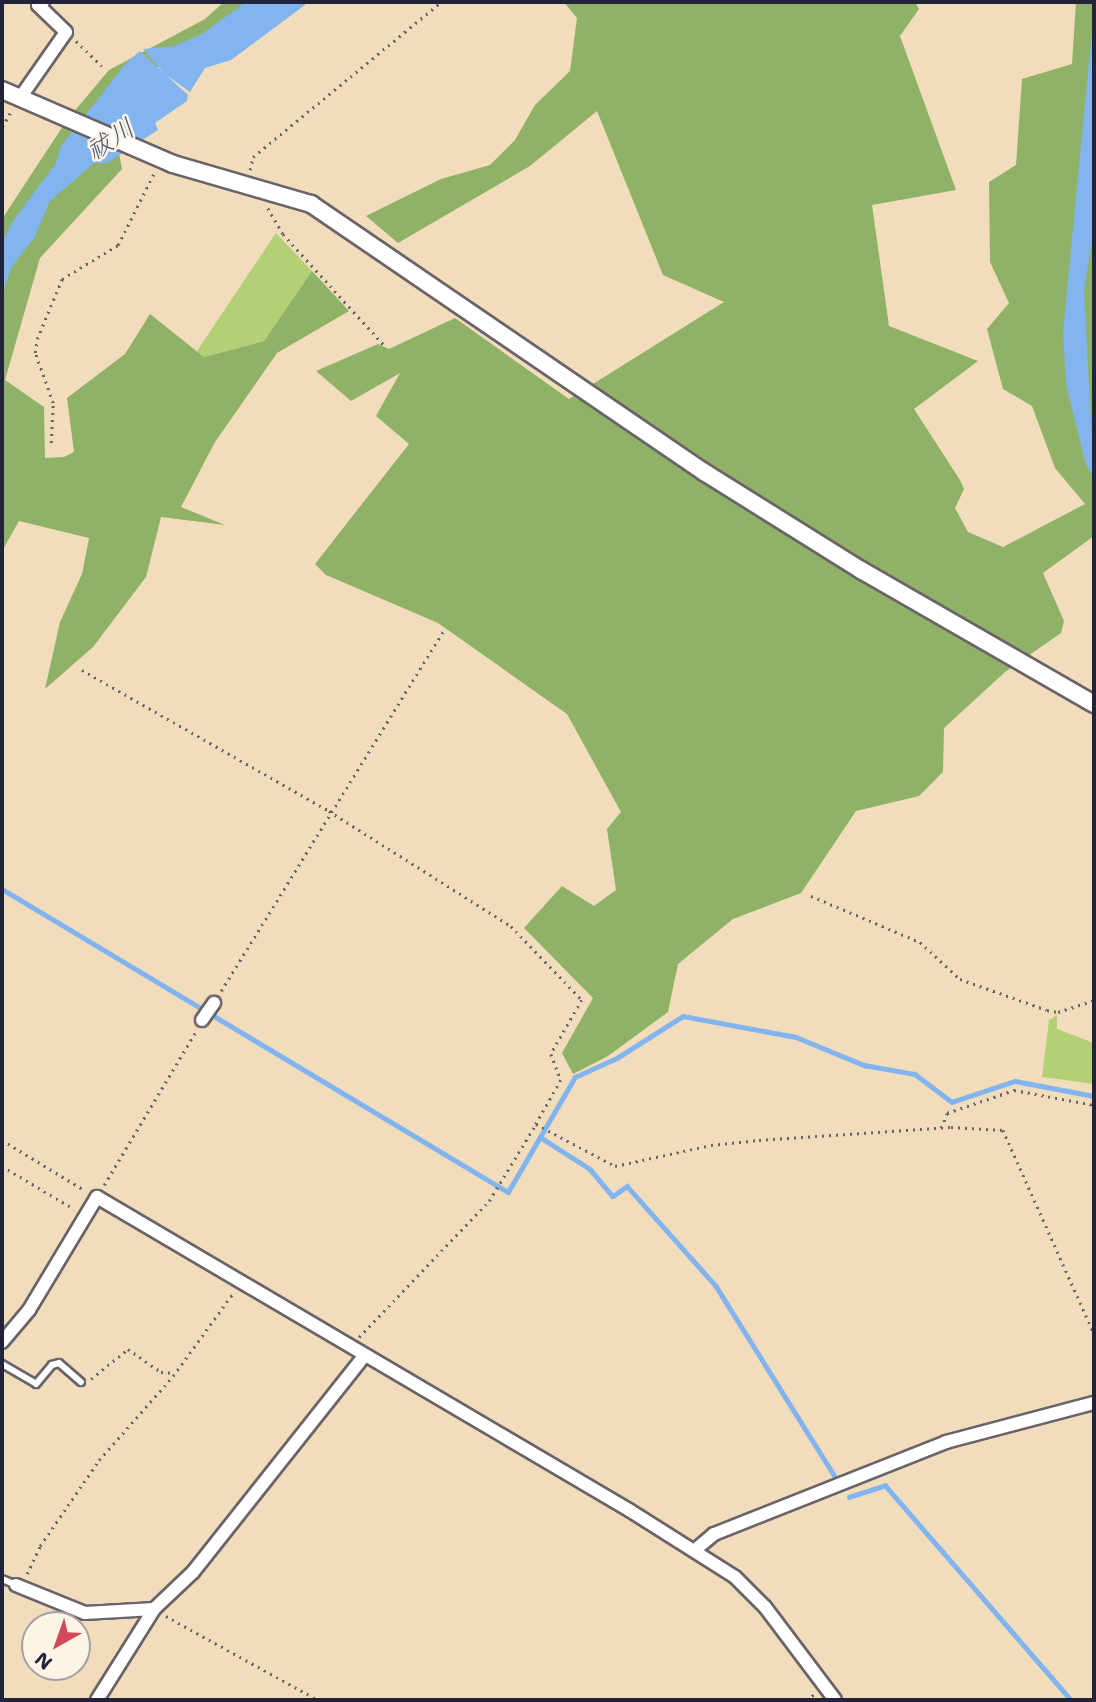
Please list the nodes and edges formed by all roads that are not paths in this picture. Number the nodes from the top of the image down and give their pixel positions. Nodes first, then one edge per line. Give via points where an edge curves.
1 (43, 2) edge
2 (2, 89) edge
3 (20, 98) junction
4 (1094, 704) edge
5 (214, 1003) road end
6 (202, 1020) road end
7 (2, 1342) edge
8 (364, 1356) junction
9 (2, 1364) edge
10 (81, 1382) road end
11 (1094, 1404) edge
12 (695, 1550) junction
13 (2, 1579) edge
14 (19, 1586) joint
15 (154, 1609) junction
16 (97, 1700) edge
17 (835, 1700) edge

1 - 3 street via 38,5 66,32
2 - 3 street
3 - 4 street via 161,159 311,204 704,472 906,597
5 - 6 street
7 - 8 street via 29,1310 97,1197
8 - 12 street
8 - 15 street via 192,1572
9 - 10 lane via 36,1384 59,1363
11 - 12 street via 946,1442 714,1534
12 - 17 street via 735,1577 765,1607
13 - 14 lane
14 - 15 street via 85,1613
15 - 16 street

